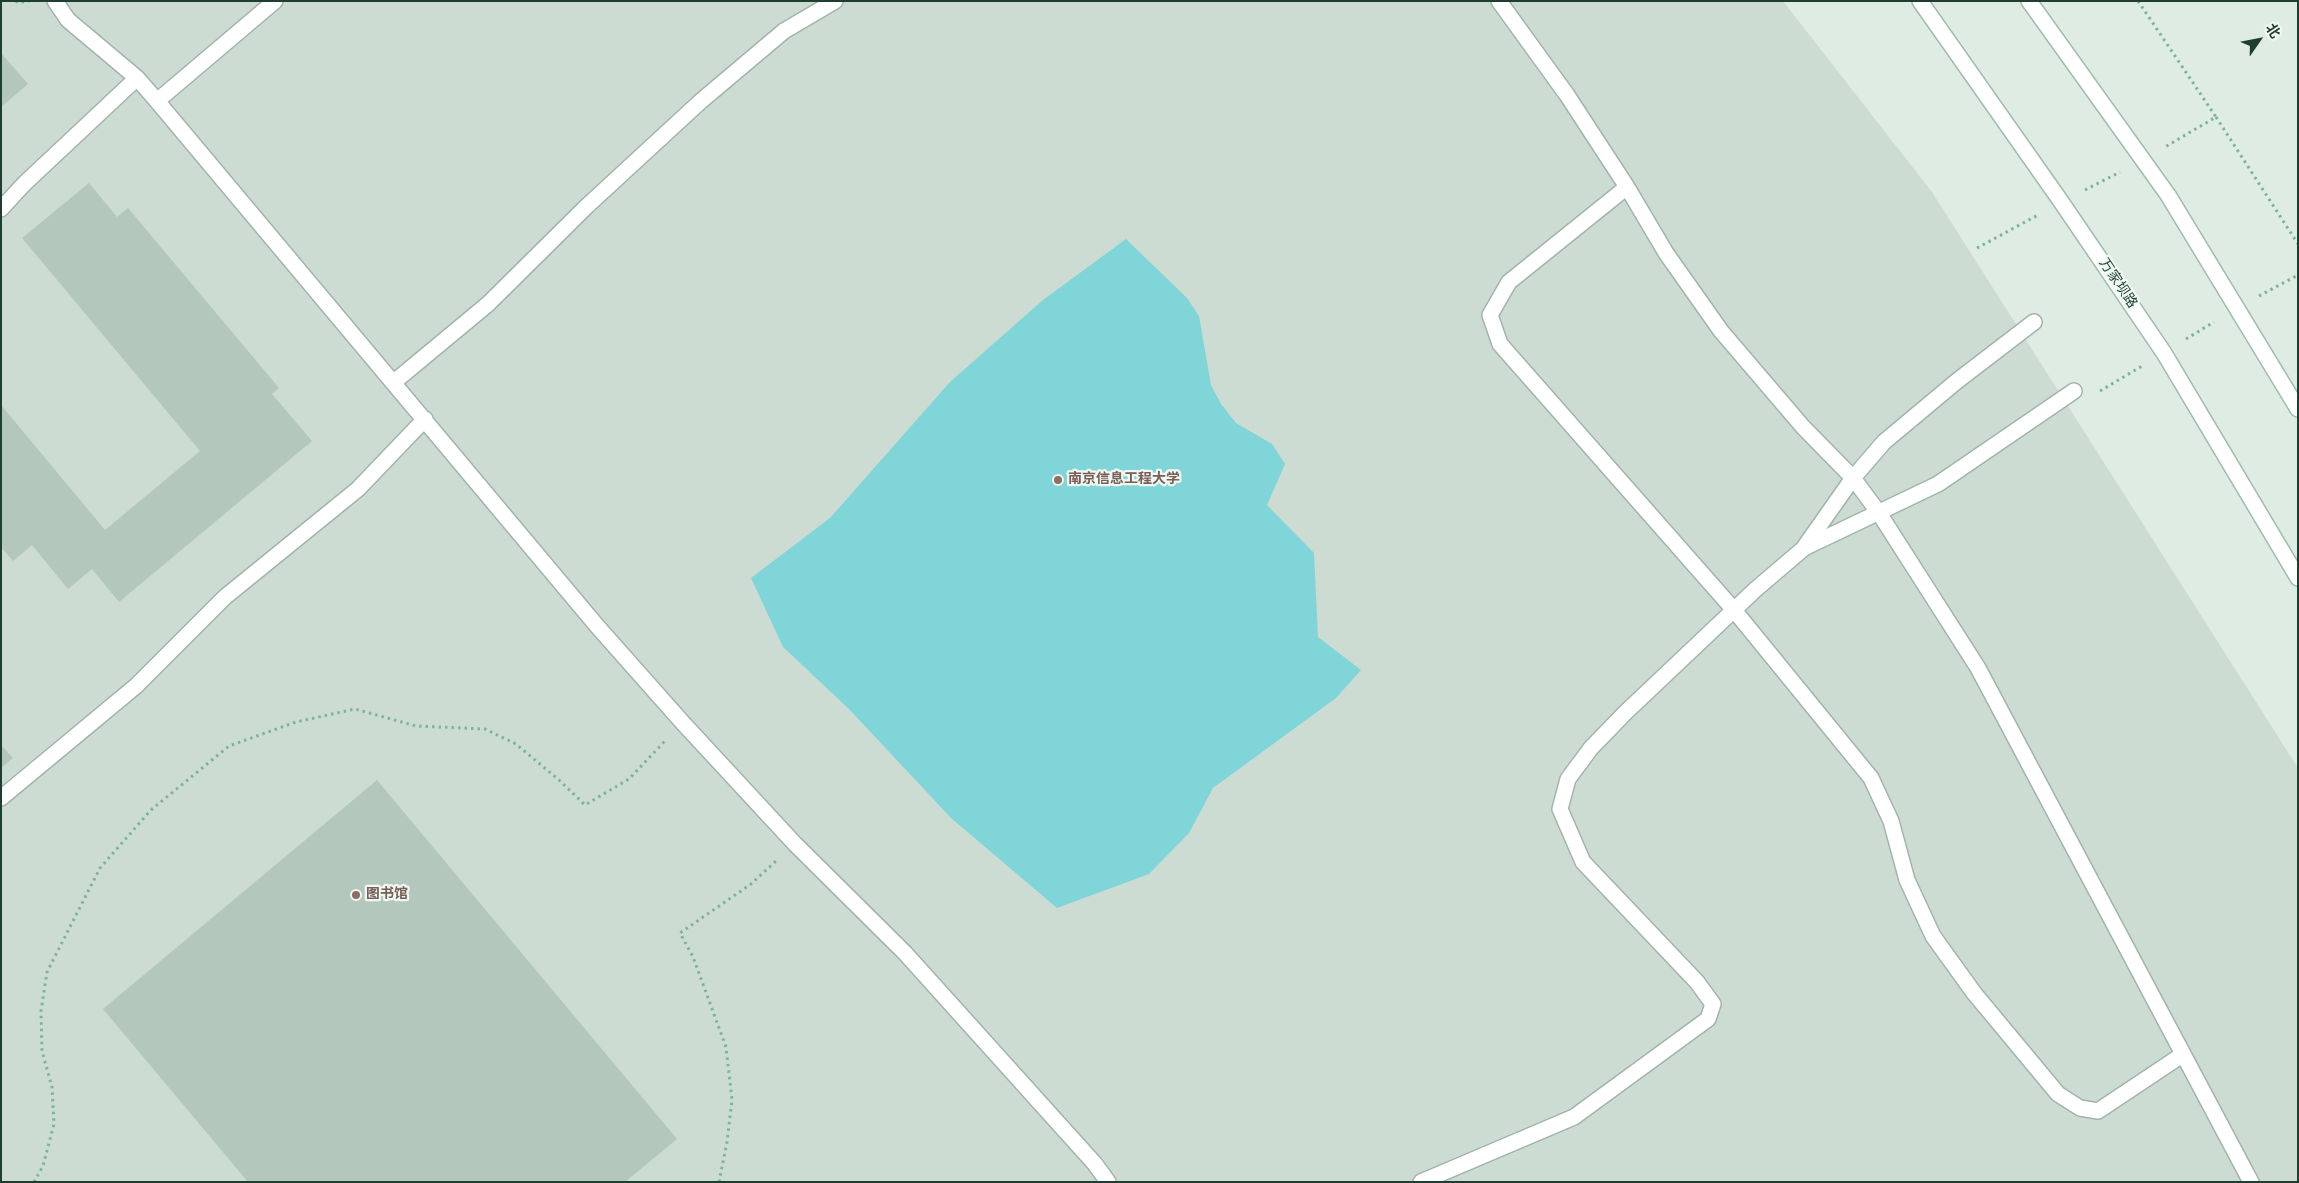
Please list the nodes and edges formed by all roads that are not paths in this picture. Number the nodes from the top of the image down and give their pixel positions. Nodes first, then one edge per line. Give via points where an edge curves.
1 (55, 1) edge
2 (275, 1) edge
3 (835, 1) edge
4 (1499, 1) edge
5 (1920, 1) edge
6 (2029, 1) edge
7 (136, 78) junction
8 (158, 101) junction
9 (1627, 187) junction
10 (1, 209) edge
11 (2034, 322) dead end
12 (394, 382) junction
13 (2074, 391) dead end
14 (2298, 409) edge
15 (424, 419) junction
16 (1853, 478) junction
17 (1879, 512) junction
18 (1802, 549) junction
19 (2298, 578) edge
20 (1734, 610) junction
21 (1, 798) edge
22 (2182, 1055) junction
23 (1108, 1182) edge
24 (1421, 1182) edge
25 (2251, 1182) edge

1 - 7 main road via 68,20
2 - 8 main road
3 - 12 main road via 784,31 701,101 587,206 488,304
4 - 9 main road
5 - 19 main road, 万家坝路 via 2164,353
6 - 14 main road via 2168,195
7 - 8 main road
7 - 10 main road
8 - 12 main road
9 - 16 main road via 1666,253 1721,331 1803,428
9 - 20 main road via 1509,282 1490,316 1500,344
11 - 16 main road via 1884,442
12 - 15 main road
13 - 17 main road via 1938,484
15 - 21 main road via 358,489 225,597 136,686
15 - 23 main road via 597,626 683,723 795,844 905,953
16 - 17 main road
16 - 18 main road
17 - 18 main road
17 - 22 main road via 1978,668
18 - 20 main road
20 - 22 main road via 1872,778 1891,821 1906,880 1933,936 1974,993 2058,1094 2080,1108 2098,1111
20 - 24 main road via 1591,748 1568,779 1560,809 1583,862 1697,982 1713,1004 1708,1019 1574,1117
22 - 25 main road

